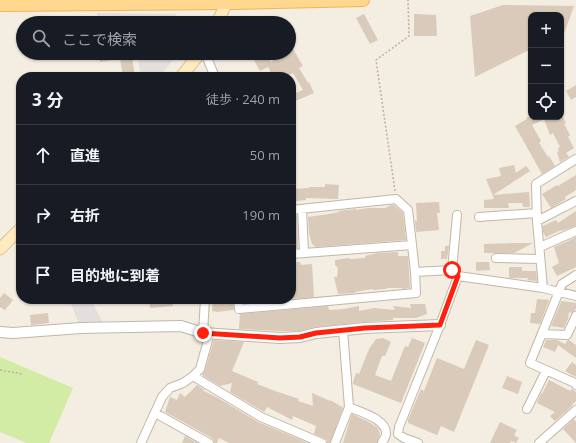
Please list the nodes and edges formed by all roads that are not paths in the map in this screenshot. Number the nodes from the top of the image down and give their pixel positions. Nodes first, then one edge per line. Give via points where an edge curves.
1 (363, 0) edge
2 (227, 1) edge
3 (0, 5) edge
4 (220, 16) edge
5 (194, 60) edge
6 (208, 60) edge
7 (185, 72) edge
8 (213, 72) edge
9 (576, 159) edge
10 (576, 201) edge
11 (302, 209) junction
12 (296, 210) edge
13 (457, 215) dead end
14 (479, 217) dead end
15 (537, 217) junction
16 (576, 231) edge
17 (16, 233) edge
18 (412, 245) junction
19 (540, 247) junction
20 (0, 249) edge
21 (304, 252) junction
22 (296, 253) edge
23 (496, 258) dead end
24 (540, 259) junction
25 (415, 272) junction
26 (455, 273) junction
27 (576, 275) edge
28 (543, 288) junction
29 (559, 292) junction
30 (576, 296) edge
31 (205, 304) edge
32 (238, 304) edge
33 (294, 304) edge
34 (296, 304) edge
35 (576, 316) edge
36 (440, 325) junction
37 (343, 330) junction
38 (0, 332) edge
39 (206, 333) junction
40 (542, 334) junction
41 (546, 371) junction
42 (193, 376) junction
43 (576, 385) edge
44 (349, 408) junction
45 (527, 409) dead end
46 (576, 410) edge
47 (155, 413) junction
48 (141, 443) edge
49 (208, 443) edge
50 (322, 443) edge
51 (335, 443) edge
52 (382, 443) edge
53 (418, 443) edge
54 (539, 443) edge

1 - 2 main road via 232,4
2 - 3 main road
2 - 4 main road
5 - 7 main road
6 - 8 street
9 - 15 street via 536,184
10 - 15 street
11 - 12 street
11 - 18 street via 396,199 408,210
11 - 21 street
13 - 26 street
14 - 15 street
15 - 19 street
16 - 19 street
17 - 20 main road
18 - 21 street
18 - 25 street
19 - 24 street
21 - 22 street
23 - 24 street
24 - 28 street
25 - 26 street
25 - 34 street via 416,293
26 - 28 street
26 - 36 street
27 - 29 street via 562,284
28 - 29 street
29 - 30 street
29 - 40 street
31 - 39 street
32 - 33 street via 239,309
35 - 40 street via 567,335
36 - 37 street
36 - 53 street via 399,427 398,434
37 - 39 street via 280,338
37 - 44 street
38 - 39 street via 181,326
39 - 42 street via 200,369
40 - 41 street via 530,363
41 - 43 street
41 - 45 street
42 - 47 street via 170,388 162,397
42 - 50 street via 261,417
44 - 51 street
44 - 52 street via 376,418 384,425 386,434
46 - 54 street
47 - 48 street
47 - 49 street

